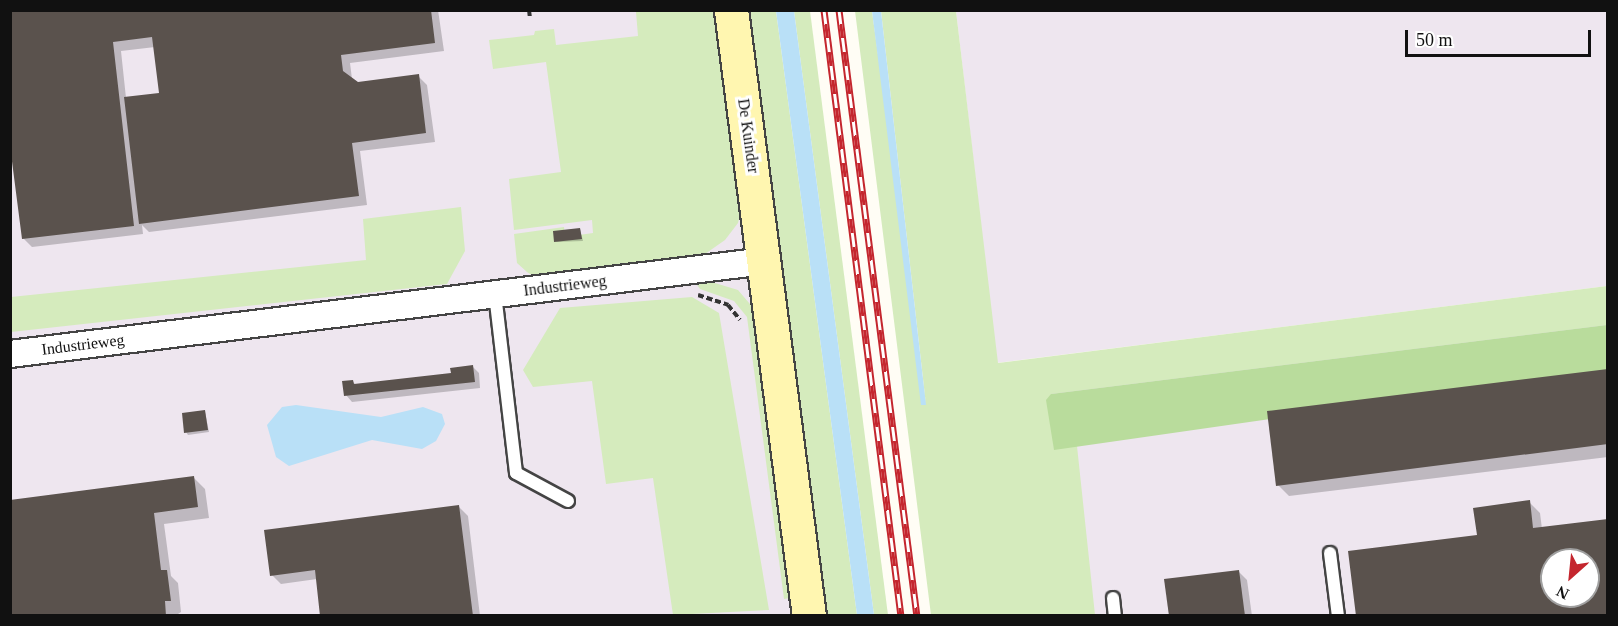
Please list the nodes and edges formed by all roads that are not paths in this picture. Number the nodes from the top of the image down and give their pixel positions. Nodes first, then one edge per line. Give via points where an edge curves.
1 (731, 10) edge
2 (765, 261) junction
3 (495, 294) junction
4 (10, 354) edge
5 (568, 501) dead end
6 (1330, 553) dead end
7 (1113, 598) dead end
8 (809, 615) edge
9 (1115, 615) edge
10 (1338, 615) edge

1 - 2 main road, De Kuinder
2 - 3 street, Industrieweg
2 - 8 main road
3 - 4 street, Industrieweg
3 - 5 lane via 516,473
6 - 10 lane
7 - 9 lane

